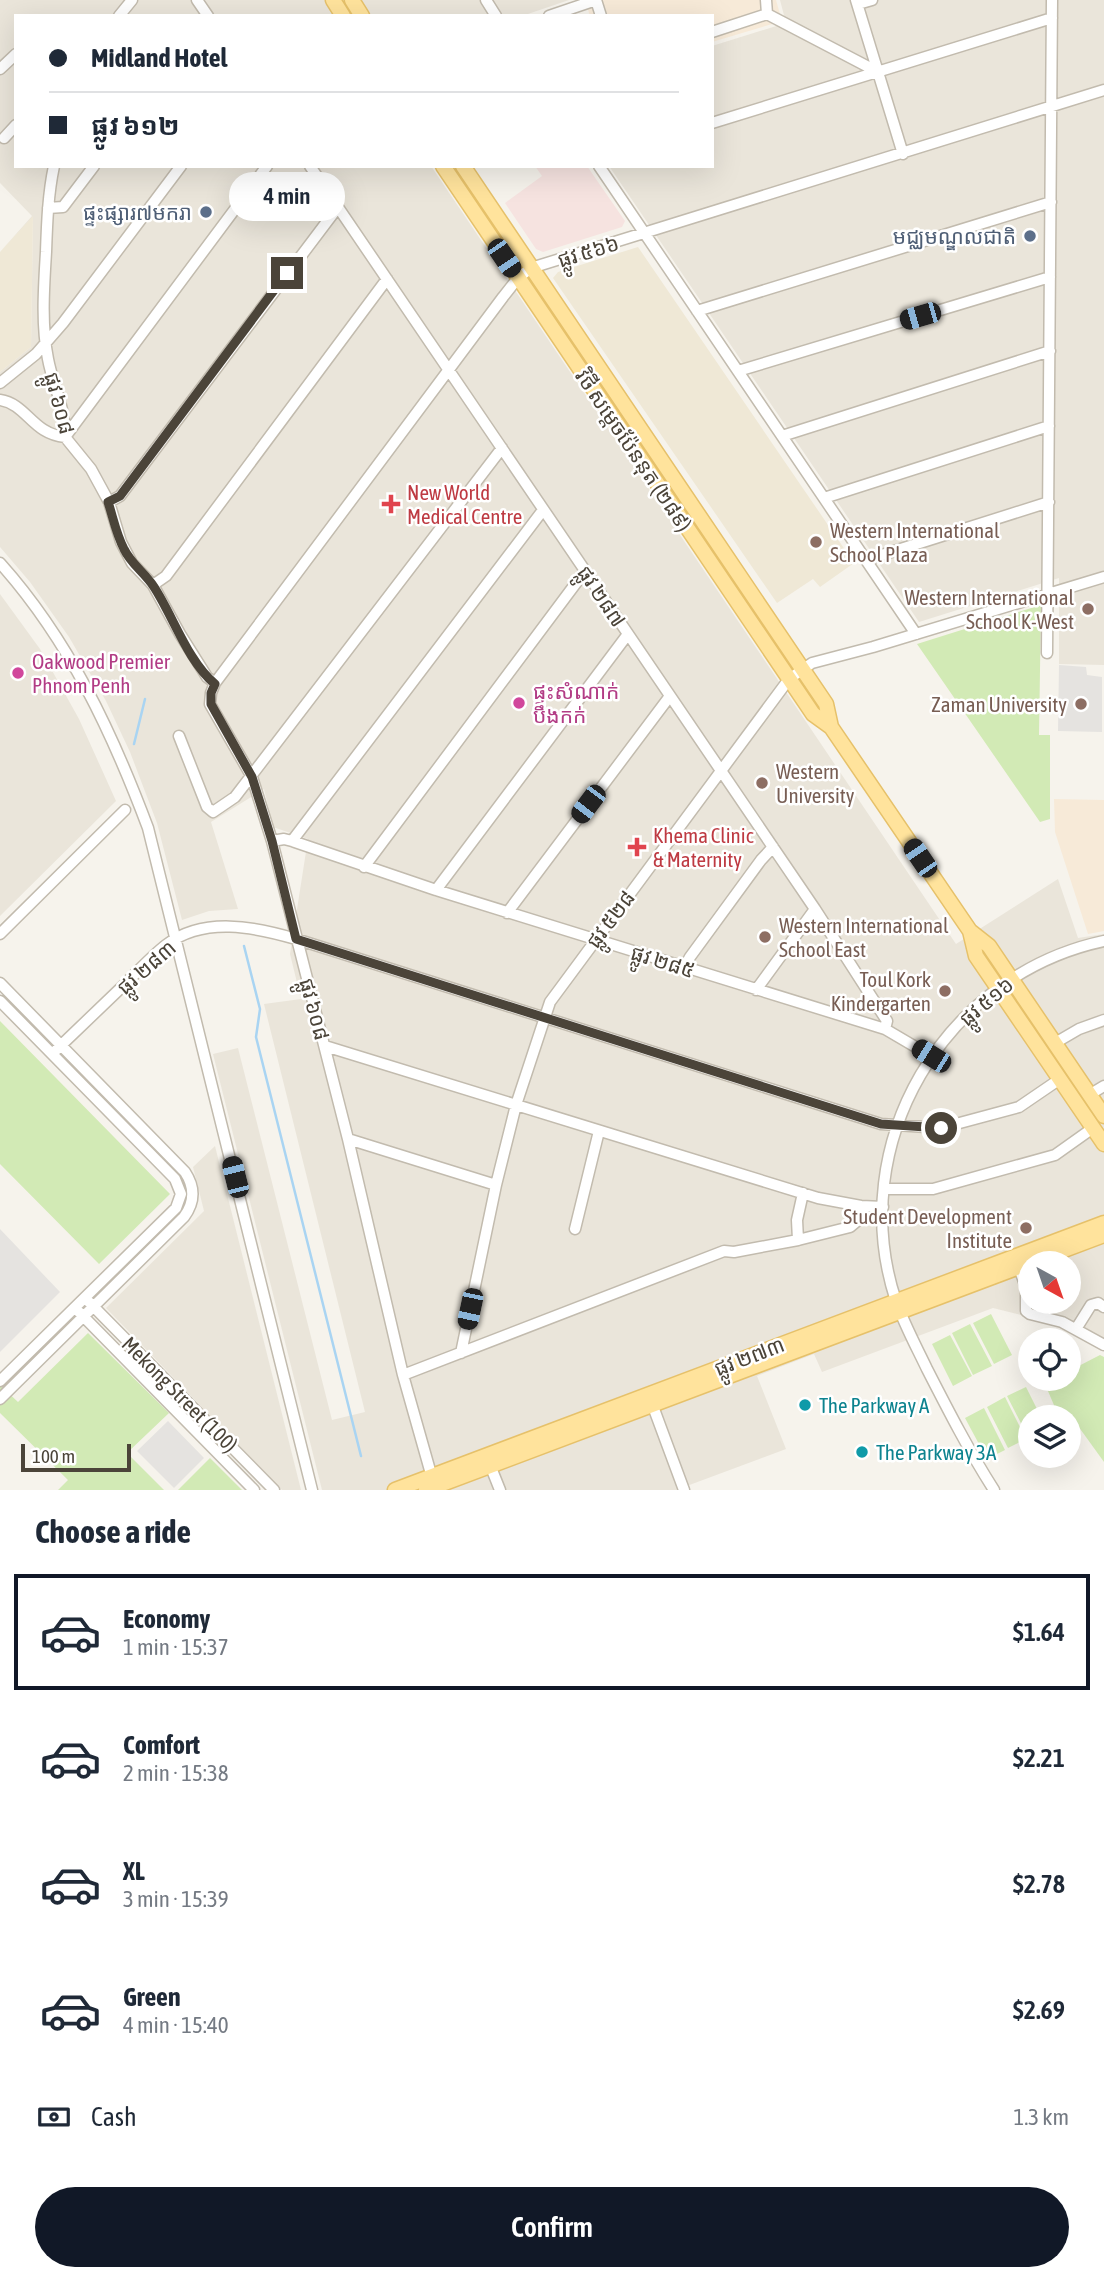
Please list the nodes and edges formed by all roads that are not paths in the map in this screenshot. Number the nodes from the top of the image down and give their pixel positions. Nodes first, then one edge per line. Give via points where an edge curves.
1 (132, 0) edge
2 (596, 0) edge
3 (766, 0) edge
4 (872, 0) edge
5 (1052, 0) edge
6 (857, 2) edge
7 (121, 14) edge
8 (555, 14) edge
9 (767, 14) junction
10 (1052, 18) junction
11 (714, 31) edge
12 (14, 56) edge
13 (0, 69) edge
14 (878, 72) junction
15 (1104, 90) edge
16 (1052, 107) junction
17 (714, 122) edge
18 (14, 126) edge
19 (4, 138) dead end
20 (903, 154) junction
21 (54, 168) edge
22 (92, 168) edge
23 (179, 168) edge
24 (266, 168) edge
25 (311, 168) edge
26 (444, 168) edge
27 (464, 168) edge
28 (600, 168) edge
29 (1051, 202) junction
30 (338, 207) junction
31 (48, 208) junction
32 (644, 234) junction
33 (531, 268) junction
34 (1050, 277) junction
35 (518, 278) junction
36 (387, 279) junction
37 (697, 311) junction
38 (46, 344) junction
39 (1050, 351) junction
40 (593, 360) junction
41 (449, 370) junction
42 (579, 370) junction
43 (738, 371) junction
44 (0, 383) edge
45 (0, 400) edge
46 (1049, 426) junction
47 (782, 436) junction
48 (65, 437) junction
49 (502, 448) junction
50 (824, 498) junction
51 (108, 502) junction
52 (1049, 502) junction
53 (543, 510) junction
54 (866, 560) junction
55 (0, 563) edge
56 (585, 571) junction
57 (1104, 577) edge
58 (153, 585) junction
59 (1048, 593) junction
60 (628, 634) junction
61 (916, 634) junction
62 (1047, 653) dead end
63 (802, 669) junction
64 (789, 679) junction
65 (215, 684) junction
66 (670, 696) junction
67 (831, 727) junction
68 (179, 736) dead end
69 (722, 772) junction
70 (252, 777) junction
71 (125, 810) dead end
72 (272, 841) junction
73 (292, 841) junction
74 (773, 848) junction
75 (364, 867) junction
76 (436, 890) junction
77 (814, 909) junction
78 (507, 913) junction
79 (970, 931) junction
80 (0, 934) edge
81 (177, 939) junction
82 (296, 939) junction
83 (594, 940) junction
84 (1104, 941) edge
85 (684, 968) junction
86 (1011, 978) junction
87 (0, 983) edge
88 (998, 987) junction
89 (756, 990) junction
90 (0, 1001) edge
91 (543, 1018) junction
92 (1104, 1020) edge
93 (885, 1029) junction
94 (1055, 1043) junction
95 (61, 1045) junction
96 (325, 1046) junction
97 (52, 1054) junction
98 (931, 1056) junction
99 (1060, 1079) junction
100 (1104, 1086) edge
101 (1089, 1095) junction
102 (516, 1105) junction
103 (125, 1110) junction
104 (1104, 1116) edge
105 (116, 1119) junction
106 (897, 1126) junction
107 (1093, 1128) junction
108 (599, 1131) junction
109 (348, 1139) junction
110 (1104, 1144) edge
111 (496, 1185) junction
112 (884, 1189) junction
113 (803, 1194) junction
114 (861, 1206) junction
115 (883, 1207) junction
116 (1104, 1223) edge
117 (575, 1228) dead end
118 (1104, 1236) edge
119 (798, 1240) junction
120 (1064, 1251) edge
121 (1018, 1268) edge
122 (89, 1302) junction
123 (898, 1305) junction
124 (75, 1307) junction
125 (1104, 1307) edge
126 (1030, 1314) edge
127 (83, 1316) junction
128 (1074, 1328) edge
129 (1077, 1328) edge
130 (1081, 1332) edge
131 (1104, 1345) edge
132 (461, 1353) junction
133 (403, 1375) junction
134 (0, 1381) edge
135 (0, 1399) edge
136 (650, 1399) junction
137 (489, 1460) junction
138 (431, 1484) edge
139 (254, 1490) edge
140 (274, 1490) edge
141 (312, 1490) edge
142 (395, 1490) edge
143 (500, 1490) edge
144 (684, 1490) edge
145 (994, 1490) edge

1 - 7 street
2 - 8 street
3 - 9 street
4 - 6 street
5 - 10 street
6 - 14 street
9 - 11 street
9 - 14 street
10 - 14 street
10 - 16 street
12 - 13 street
14 - 17 street
14 - 20 street
15 - 16 street, ផ្លូវ ៥៦៦
16 - 20 street, ផ្លូវ ៥៦៦
16 - 29 street
18 - 19 street
20 - 32 street, ផ្លូវ ៥៦៦
21 - 31 street, ផ្លូវ ៦០៨
22 - 31 street via 63,207
23 - 38 street
24 - 48 street
25 - 30 street, ផ្លូវ ២៨៧
26 - 35 main road, វិថី សម្តេចប៉ែននុត (២៨៩)
27 - 33 main road, វិថី សម្តេចប៉ែននុត (២៨៩)
28 - 32 street
29 - 34 street
29 - 37 street
30 - 36 street, ផ្លូវ ២៨៧
30 - 51 street via 120,496
31 - 38 street, ផ្លូវ ៦០៨
32 - 33 street, ផ្លូវ ៥៦៦
32 - 37 street
33 - 35 street, ផ្លូវ ៥៦៦
33 - 40 main road, វិថី សម្តេចប៉ែននុត (២៨៩)
34 - 39 street
34 - 43 street
35 - 41 street, ផ្លូវ ៥៦៦
35 - 42 main road, វិថី សម្តេចប៉ែននុត (២៨៩)
36 - 41 street, ផ្លូវ ២៨៧
36 - 58 street via 166,576
37 - 43 street
38 - 44 street
38 - 48 street, ផ្លូវ ៦០៨ via 66,419
39 - 46 street
39 - 47 street
40 - 42 main road
40 - 63 main road, វិថី សម្តេចប៉ែននុត (២៨៩)
41 - 49 street, ផ្លូវ ២៨៧
41 - 65 street, ផ្លូវ ៥៦៦
42 - 64 main road, វិថី សម្តេចប៉ែននុត (២៨៩)
43 - 47 street
45 - 48 street via 14,404 43,432
46 - 50 street
46 - 52 street
47 - 50 street
48 - 51 street, ផ្លូវ ៦០៨ via 91,469
49 - 53 street, ផ្លូវ ២៨៧
49 - 70 street
50 - 54 street
51 - 58 street, ផ្លូវ ៦០៨ via 125,551
52 - 54 street
52 - 59 street
53 - 56 street, ផ្លូវ ២៨៧
53 - 73 street
54 - 61 street
55 - 81 street via 60,641 122,758 148,828
56 - 60 street, ផ្លូវ ២៨៧
56 - 75 street
57 - 59 street, ផ្លូវ ៥២៨
58 - 65 street, ផ្លូវ ៦០៨
59 - 61 street, ផ្លូវ ៥២៨
59 - 62 street
60 - 66 street, ផ្លូវ ២៨៧
60 - 76 street
61 - 63 street, ផ្លូវ ៥២៨
63 - 64 street, ផ្លូវ ៥២៨
63 - 67 main road, វិថី សម្តេចប៉ែននុត (២៨៩) via 826,704
64 - 67 main road, វិថី សម្តេចប៉ែននុត (២៨៩) via 813,714
64 - 69 street, ផ្លូវ ៥២៨
65 - 70 street, ផ្លូវ ៦០៨ via 211,704
66 - 69 street, ផ្លូវ ២៨៧
66 - 78 street
67 - 79 main road, វិថី សម្តេចប៉ែននុត (២៨៩)
68 - 70 street via 206,807 213,812 235,797
69 - 74 street, ផ្លូវ ២៨៧
69 - 83 street, ផ្លូវ ៥២៨
70 - 72 street, ផ្លូវ ៦០៨
71 - 80 street
72 - 73 street, ផ្លូវ ២៨៥
72 - 82 street, ផ្លូវ ៦០៨
73 - 75 street, ផ្លូវ ២៨៥
74 - 77 street, ផ្លូវ ២៨៧
74 - 85 street
75 - 76 street, ផ្លូវ ២៨៥
76 - 78 street, ផ្លូវ ២៨៥
77 - 89 street
77 - 93 street, ផ្លូវ ២៨៧ via 887,1021
78 - 83 street, ផ្លូវ ២៨៥
79 - 86 main road, វិថី សម្តេចប៉ែននុត (២៨៩) via 989,946
79 - 88 main road, វិថី សម្តេចប៉ែននុត (២៨៩) via 976,956
81 - 82 street, ផ្លូវ ២៨៣ via 214,927 242,926
81 - 95 street, ផ្លូវ ២៨៣
81 - 141 street
82 - 91 street, ផ្លូវ ២៨៣
82 - 96 street, ផ្លូវ ៦០៨
83 - 85 street, ផ្លូវ ២៨៥
83 - 91 street, ផ្លូវ ៥២៨
84 - 86 street, ផ្លូវ ៥១៦ via 1060,953
85 - 89 street, ផ្លូវ ២៨៥
86 - 88 street, ផ្លូវ ៥១៦
86 - 94 main road, វិថី សម្តេចប៉ែននុត (២៨៩)
87 - 95 street
88 - 98 street, ផ្លូវ ៥១៦ via 962,1019
88 - 99 main road, វិថី សម្តេចប៉ែននុត (២៨៩)
89 - 93 street, ផ្លូវ ២៨៥
90 - 97 street
91 - 102 street, ផ្លូវ ៥២៨
91 - 106 street, ផ្លូវ ២៨៣
92 - 94 street
93 - 98 street, ផ្លូវ ២៨៥
94 - 101 main road, វិថី សម្តេចប៉ែននុត (២៨៩)
95 - 97 street, ផ្លូវ ២៨៣
95 - 103 street
96 - 102 street
96 - 109 street, ផ្លូវ ៦០៨
97 - 105 street
98 - 106 street, ផ្លូវ ៥១៦
99 - 106 street, ផ្លូវ ២៨៣ via 1019,1107 941,1128
99 - 107 main road, វិថី សម្តេចប៉ែននុត (២៨៩)
100 - 101 street
101 - 104 main road, វិថី សម្តេចប៉ែននុត (២៨៩)
102 - 108 street
102 - 111 street, ផ្លូវ ៥២៨
103 - 105 street
103 - 122 street via 185,1172 191,1182 192,1203 184,1217
105 - 122 street via 174,1179 180,1201
106 - 112 street, ផ្លូវ ៥១៦
107 - 110 main road, វិថី សម្តេចប៉ែននុត (២៨៩)
107 - 112 street via 1055,1155 933,1189
108 - 113 street
108 - 117 street
109 - 111 street
109 - 133 street, ផ្លូវ ៦០៨
111 - 132 street, ផ្លូវ ៥២៨
112 - 115 street, ផ្លូវ ៥១៦
113 - 114 street
113 - 119 street
114 - 115 street
114 - 119 street via 850,1227
115 - 123 street, ផ្លូវ ៥១៦ via 884,1238
116 - 123 main road, ផ្លូវ ២៧៣
118 - 120 main road, ផ្លូវ ២៧៣
119 - 132 street via 724,1251
121 - 123 main road, ផ្លូវ ២៧៣
122 - 124 street
122 - 127 street
122 - 140 street, Mekong Street (100)
123 - 136 main road, ផ្លូវ ២៧៣
123 - 145 street, ផ្លូវ ៥១៦ via 947,1409
124 - 127 street, Mekong Street (100)
124 - 134 street
125 - 129 street via 1091,1305
126 - 128 street
127 - 135 street
127 - 139 street, Mekong Street (100)
130 - 131 street
132 - 133 street
133 - 138 street, ផ្លូវ ៦០៨
136 - 137 main road, ផ្លូវ ២៧៣
136 - 144 street
137 - 138 main road, ផ្លូវ ២៧៣
137 - 143 street
138 - 142 main road, ផ្លូវ ២៧៣

